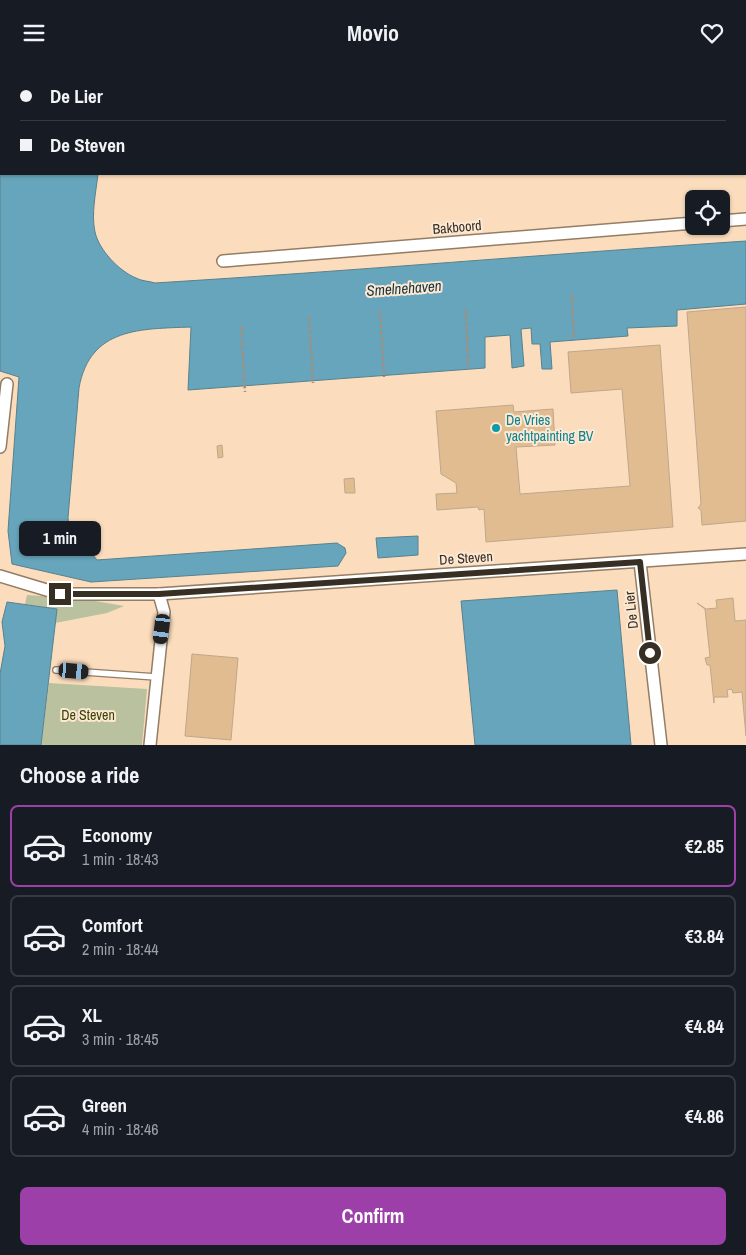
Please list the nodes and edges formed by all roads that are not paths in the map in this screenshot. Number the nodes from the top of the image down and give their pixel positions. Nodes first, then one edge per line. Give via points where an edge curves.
1 (746, 219) edge
2 (730, 220) edge
3 (685, 224) edge
4 (223, 261) dead end
5 (7, 384) dead end
6 (0, 447) edge
7 (746, 554) edge
8 (640, 562) junction
9 (0, 576) edge
10 (159, 594) junction
11 (56, 670) dead end
12 (156, 677) junction
13 (150, 745) edge
14 (661, 745) edge

1 - 2 street
3 - 4 street, Bakboord
5 - 6 street
7 - 8 street, De Steven
8 - 10 street, De Steven
8 - 14 street, De Lier
9 - 10 street, De Steven via 60,594
10 - 12 street via 164,612
11 - 12 lane
12 - 13 street

